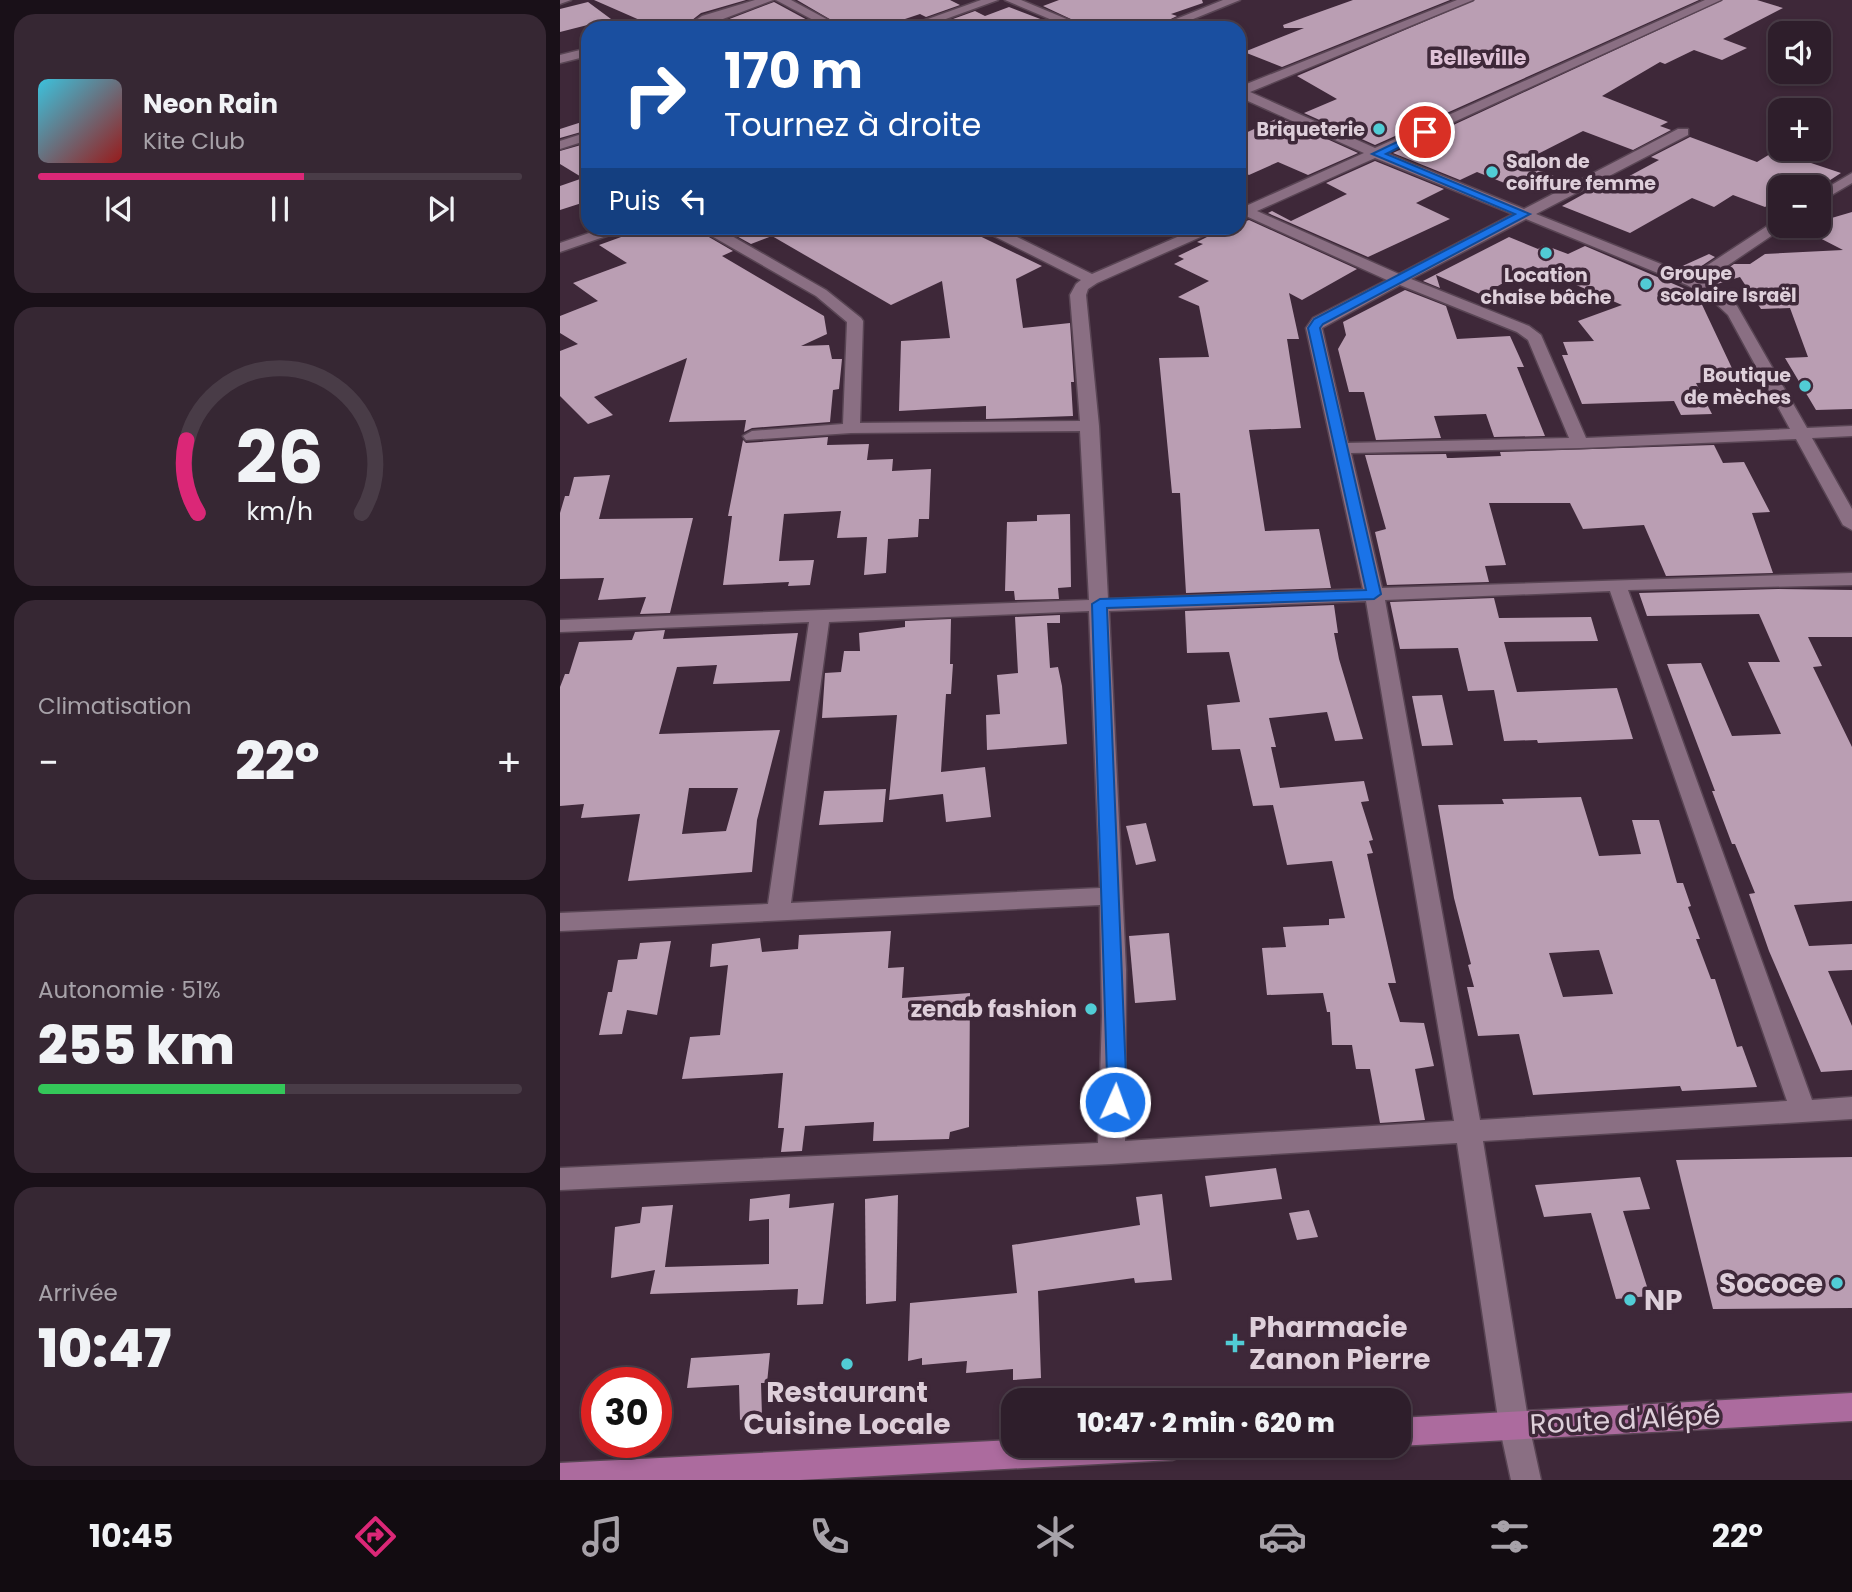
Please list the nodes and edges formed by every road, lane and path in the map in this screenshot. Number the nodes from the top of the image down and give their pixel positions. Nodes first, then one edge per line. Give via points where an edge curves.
1 (565, 0) edge
2 (766, 0) edge
3 (782, 0) edge
4 (992, 0) edge
5 (1011, 0) edge
6 (1234, 0) edge
7 (1467, 0) edge
8 (1715, 0) edge
9 (560, 1) edge
10 (702, 21) edge
11 (823, 21) edge
12 (930, 21) edge
13 (1064, 21) edge
14 (1178, 21) edge
15 (581, 54) edge
16 (560, 59) edge
17 (1246, 89) edge
18 (1246, 95) edge
19 (1683, 132) dead end
20 (581, 138) edge
21 (560, 145) edge
22 (1377, 154) junction
23 (1852, 177) edge
24 (1831, 191) edge
25 (1246, 209) edge
26 (1246, 213) edge
27 (1524, 214) junction
28 (1768, 232) edge
29 (596, 235) edge
30 (720, 235) edge
31 (1003, 235) edge
32 (1193, 235) edge
33 (560, 248) edge
34 (1092, 280) junction
35 (1400, 280) junction
36 (1692, 282) junction
37 (1090, 426) junction
38 (851, 428) junction
39 (1852, 431) edge
40 (1801, 433) junction
41 (752, 436) dead end
42 (1580, 443) junction
43 (1340, 448) junction
44 (1852, 525) edge
45 (1852, 579) edge
46 (1617, 585) junction
47 (1374, 594) junction
48 (1100, 604) junction
49 (820, 615) junction
50 (560, 626) edge
51 (1111, 897) junction
52 (778, 912) junction
53 (560, 922) edge
54 (1852, 1108) edge
55 (1803, 1111) junction
56 (1469, 1133) junction
57 (1111, 1153) junction
58 (560, 1179) edge
59 (1852, 1407) edge
60 (1514, 1425) junction
61 (1411, 1431) edge
62 (1001, 1456) edge
63 (699, 1475) edge
64 (560, 1478) edge
65 (1525, 1480) edge

1 - 9 street
2 - 10 street
3 - 11 street
4 - 12 street
5 - 13 street
6 - 14 street
7 - 17 street
8 - 22 street
15 - 16 street
18 - 22 street
19 - 27 street
20 - 21 street
22 - 25 street
22 - 27 street
23 - 24 street
26 - 35 street
27 - 35 street
27 - 36 street
28 - 36 street
29 - 33 street
30 - 38 street via 821,293 855,321
31 - 34 street
32 - 34 street
34 - 37 street via 1078,295
35 - 42 street via 1535,338
35 - 43 street via 1319,321 1314,328
36 - 40 street via 1730,305
37 - 38 street
37 - 48 street
38 - 41 street
39 - 40 street
40 - 42 street
40 - 44 street
42 - 43 street
43 - 47 street
45 - 46 street
46 - 47 street
46 - 55 street
47 - 48 street
47 - 56 street
48 - 49 street
48 - 51 street
49 - 50 street
49 - 52 street
51 - 52 street
51 - 57 street via 1116,1076
52 - 53 street
54 - 55 street
55 - 56 street
56 - 57 street
56 - 60 street
57 - 58 street
59 - 60 main road, Route d'Alépé
60 - 61 main road, Route d'Alépé
60 - 65 street
62 - 63 main road
63 - 64 main road

